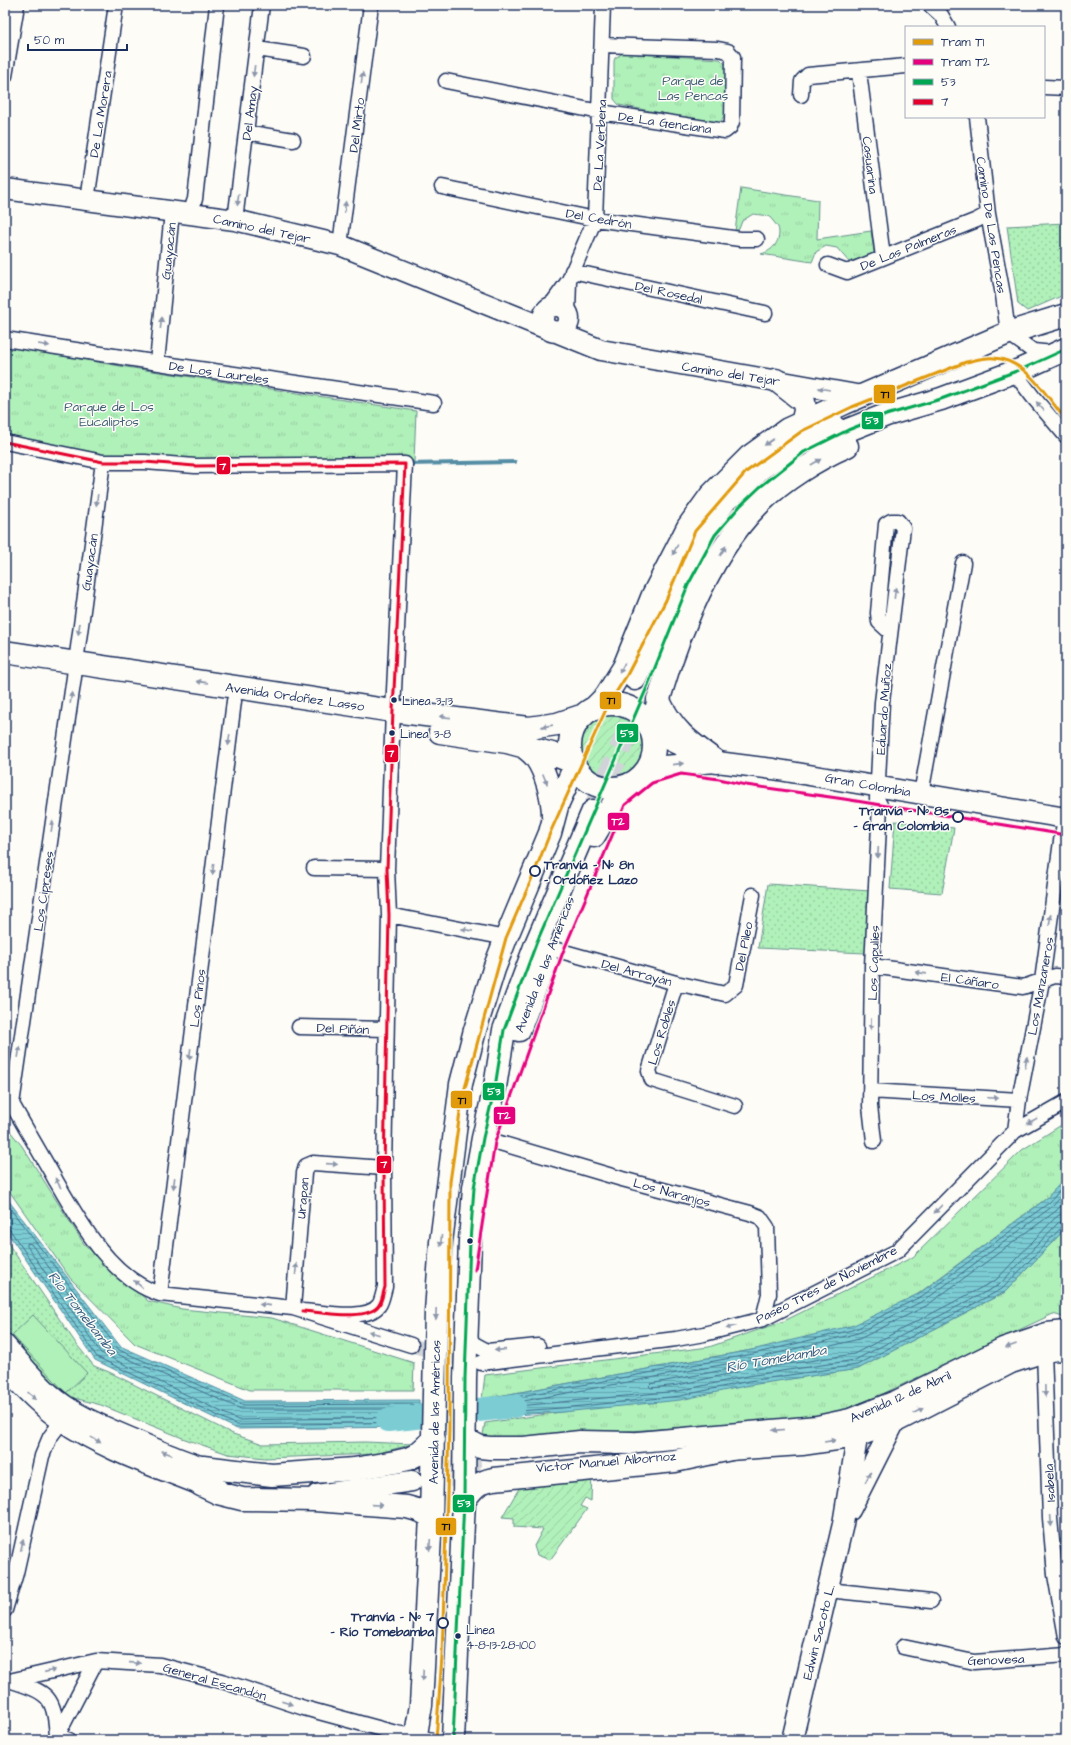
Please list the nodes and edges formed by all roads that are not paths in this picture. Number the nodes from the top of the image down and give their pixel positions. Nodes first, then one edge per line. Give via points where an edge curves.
1 (17, 5) edge
2 (116, 5) edge
3 (217, 5) edge
4 (262, 5) edge
5 (371, 5) edge
6 (603, 5) edge
7 (930, 5) edge
8 (941, 10) edge
9 (948, 26) edge
10 (602, 46) junction
11 (257, 49) junction
12 (304, 56) dead end
13 (905, 66) edge
14 (859, 72) junction
15 (5, 76) edge
16 (446, 81) dead end
17 (1045, 87) edge
18 (1066, 88) edge
19 (801, 95) dead end
20 (600, 112) junction
21 (977, 118) edge
22 (246, 132) junction
23 (293, 140) dead end
24 (442, 187) dead end
25 (5, 189) edge
26 (87, 200) junction
27 (181, 213) junction
28 (988, 214) junction
29 (595, 219) junction
30 (236, 220) junction
31 (758, 239) dead end
32 (340, 245) junction
33 (883, 258) junction
34 (828, 265) dead end
35 (570, 276) junction
36 (765, 313) dead end
37 (568, 315) junction
38 (1058, 318) edge
39 (549, 320) junction
40 (1014, 337) junction
41 (5, 339) edge
42 (600, 350) junction
43 (1062, 351) edge
44 (157, 362) junction
45 (1014, 372) junction
46 (776, 380) junction
47 (862, 396) junction
48 (434, 403) dead end
49 (802, 423) junction
50 (1066, 436) edge
51 (5, 442) edge
52 (103, 462) junction
53 (963, 563) dead end
54 (890, 632) junction
55 (5, 652) edge
56 (5, 665) edge
57 (74, 670) junction
58 (647, 688) junction
59 (234, 701) junction
60 (588, 712) junction
61 (392, 718) junction
62 (483, 730) junction
63 (652, 731) junction
64 (524, 747) junction
65 (717, 762) junction
66 (574, 764) junction
67 (637, 780) junction
68 (878, 786) junction
69 (922, 794) junction
70 (1066, 818) edge
71 (550, 832) junction
72 (314, 868) dead end
73 (387, 869) junction
74 (753, 895) dead end
75 (389, 915) junction
76 (506, 938) junction
77 (550, 948) junction
78 (872, 966) junction
79 (1066, 977) edge
80 (1042, 981) junction
81 (676, 983) junction
82 (725, 994) joint
83 (299, 1027) dead end
84 (386, 1029) junction
85 (461, 1084) junction
86 (495, 1087) junction
87 (870, 1091) junction
88 (1019, 1100) junction
89 (8, 1102) edge
90 (1066, 1102) edge
91 (735, 1106) dead end
92 (1014, 1130) junction
93 (483, 1138) junction
94 (874, 1141) dead end
95 (384, 1168) junction
96 (160, 1294) junction
97 (298, 1310) junction
98 (763, 1319) junction
99 (1066, 1331) edge
100 (467, 1335) junction
101 (676, 1339) junction
102 (5, 1345) edge
103 (411, 1345) tunnel mouth
104 (1066, 1351) edge
105 (1044, 1352) junction
106 (481, 1363) tunnel mouth
107 (5, 1369) edge
108 (861, 1416) junction
109 (62, 1421) junction
110 (894, 1423) junction
111 (434, 1437) junction
112 (857, 1437) junction
113 (465, 1438) junction
114 (631, 1443) junction
115 (731, 1449) junction
116 (411, 1473) tunnel mouth
117 (202, 1476) junction
118 (464, 1501) junction
119 (431, 1517) junction
120 (843, 1524) junction
121 (10, 1570) edge
122 (828, 1590) junction
123 (930, 1601) dead end
124 (5, 1610) edge
125 (1066, 1627) edge
126 (902, 1647) dead end
127 (1066, 1655) edge
128 (96, 1661) junction
129 (8, 1681) edge
130 (60, 1739) edge
131 (422, 1739) edge
132 (453, 1740) edge
133 (792, 1740) edge

1 - 15 street
2 - 26 street, De La Morera
3 - 27 street, Guayacán via 195,199
4 - 11 street, Del Amay
32 -> 5 street, Del Mirto
6 - 10 street, De La Verbena
7 - 8 street
8 - 9 street
10 - 20 street, De La Verbena
10 - 20 street, De La Genciana via 728,51 733,57 732,122 730,128 725,131
11 - 12 street
11 -> 22 street, Del Amay
13 - 14 street
14 - 19 street via 808,76 802,81
14 - 33 street, Casuarina
16 - 20 street, De La Genciana
17 - 18 street
20 - 29 street, De La Verbena
21 - 28 street, Camino De Las Pencas
22 - 23 street
22 -> 30 street, Del Amay
24 - 29 street, Del Cedrón
25 - 26 main road, Camino del Tejar
26 - 27 main road, Camino del Tejar
27 - 30 main road, Camino del Tejar
44 -> 27 street, Guayacán
28 - 33 street, De Las Palmeras
28 - 40 street, Camino De Las Pencas via 1003,295
29 - 31 street, Del Cedrón via 740,239
29 - 35 street, De La Verbena
30 - 32 main road, Camino del Tejar
32 - 39 main road, Camino del Tejar via 507,313
33 - 34 street, De Las Palmeras via 846,272
35 - 36 street, Del Rosedal
35 - 37 street, De La Verbena
35 - 39 street, De La Verbena
37 - 39 main road via 559,306 555,306
37 - 42 main road
38 - 40 main road
39 - 42 main road, Camino del Tejar
40 - 43 street via 1033,351
40 - 47 main road
40 - 58 main road via 1007,338 983,358 853,412 793,445 726,500 703,531
41 -> 44 street, De Los Laureles
42 - 46 main road, Camino del Tejar via 676,365
43 - 45 main road
44 - 48 street, De Los Laureles
50 -> 45 street
58 -> 45 main road via 688,585 715,535 760,487 804,452 848,430
47 -> 46 main road, Camino del Tejar
46 - 49 main road via 804,402
47 - 49 main road
49 -> 60 main road via 788,429 749,457 702,505 673,554 653,595 624,667 606,696
51 - 52 street
52 -> 57 street, Guayacán
52 - 61 street via 195,466 405,464
53 - 69 street
54 -> 54 street, Eduardo Muñoz via 903,528 898,521 886,524 878,613 879,622
54 - 68 street, Eduardo Muñoz via 882,702
55 - 57 main road, Avenida Ordoñez Lasso
56 - 57 main road, Avenida Ordoñez Lasso
57 - 59 main road, Avenida Ordoñez Lasso
61 -> 57 main road, Avenida Ordoñez Lasso
89 -> 57 street, Los Cipreses
58 - 63 main road
58 - 65 main road via 678,732
59 - 61 main road, Avenida Ordoñez Lasso
59 -> 96 street, Los Pinos
60 -> 62 main road, Avenida Ordoñez Lasso via 557,724
60 - 63 main road via 612,704 630,708 642,717
60 - 66 main road via 578,721 571,737 570,750
61 - 62 main road, Avenida Ordoñez Lasso
61 - 73 street
62 - 64 main road, Avenida Ordoñez Lasso
63 - 65 main road, Gran Colombia
63 - 67 main road via 654,756 649,767
64 - 66 main road, Avenida Ordoñez Lasso via 552,754
64 -> 71 main road via 536,758 547,782 553,807
67 -> 65 main road, Gran Colombia via 663,766
65 - 68 main road, Gran Colombia via 773,768
66 - 67 main road via 579,772 601,787 617,788
66 - 71 main road, Avenida de las Américas via 558,802
67 - 77 main road, Avenida de las Américas via 616,799 595,834
68 - 69 main road, Gran Colombia
68 -> 78 street, Los Capulíes via 877,799 880,805
69 - 70 main road, Gran Colombia
80 -> 70 street, Los Manzaneros
71 - 76 main road, Avenida de las Américas
72 - 73 street
73 - 75 street
74 - 82 street, Del Pileo via 736,985
76 -> 75 street
75 - 84 street
76 - 85 main road, Avenida de las Américas via 475,1030
77 - 81 street, Del Arrayán
77 - 86 main road, Avenida de las Américas via 512,1050
80 -> 78 street, El Cáñaro via 1023,987
78 -> 87 street, Los Capulíes
79 - 80 street, El Cáñaro via 1055,976
88 -> 80 street, Los Manzaneros
81 - 82 street, Del Arrayán
81 - 91 street, Los Robles via 649,1071 652,1080
83 - 84 street, Del Piñán
84 - 95 street
85 - 86 main road, Avenida de las Américas via 489,1035 521,940 588,807 504,1030
85 -> 111 main road, Avenida de las Américas via 441,1242 436,1312
86 - 93 main road, Avenida de las Américas
87 -> 88 street, Los Molles
87 - 94 street, Los Capulíes
88 - 92 street, Los Manzaneros
96 -> 89 street via 146,1290 100,1250 81,1224
90 -> 92 street, Paseo Tres de Noviembre
92 -> 98 street, Paseo Tres de Noviembre via 897,1251
93 - 98 street, Los Naranjos via 622,1179 750,1212 760,1217 767,1226 769,1294
93 - 100 main road, Avenida de las Américas via 474,1188
95 - 97 street via 385,1288 380,1305 371,1313 353,1315
97 -> 95 street, Urapan via 306,1166 313,1163
97 -> 96 street
103 -> 97 street
98 -> 101 street, Paseo Tres de Noviembre
99 -> 108 main road, Avenida 12 de Abril via 1047,1333 1004,1348
101 -> 100 street via 665,1331 487,1351 474,1344
100 - 113 main road, Avenida de las Américas
101 - 106 street, Paseo Tres de Noviembre
117 -> 102 main road via 144,1444 73,1411 49,1393
104 - 105 main road, Avenida 12 de Abril
110 -> 105 main road, Avenida 12 de Abril via 1011,1363
105 -> 125 street, Isabela via 1050,1518 1055,1575
107 -> 109 main road via 32,1397
108 - 112 main road, Edwin Sacoto L.
108 -> 114 main road, Avenida 12 de Abril via 816,1426
109 -> 117 main road via 107,1446
121 -> 109 street via 42,1456 50,1437
110 - 112 main road, Avenida 12 de Abril
120 -> 110 main road, Edwin Sacoto L.
111 - 117 main road via 416,1455 408,1459 354,1469 272,1475
111 - 119 main road, Avenida de las Américas
115 -> 112 main road, Avenida 12 de Abril via 802,1445
112 - 120 main road, Edwin Sacoto L.
113 - 114 main road via 480,1447 490,1448 524,1448 580,1442
113 - 118 main road, Avenida de las Américas
114 - 115 main road, Victor Manuel Albornoz via 480,1465
115 - 118 main road via 675,1461 482,1481 472,1489
116 - 117 main road via 321,1494 294,1495 250,1494
117 -> 119 main road via 218,1493 242,1499 316,1500 407,1507
118 - 132 main road, Avenida de las Américas
119 -> 131 main road, Avenida de las Américas via 421,1705
120 - 122 main road, Edwin Sacoto L.
121 - 124 street
122 - 123 street
122 - 133 main road, Edwin Sacoto L.
126 - 127 street, Genovesa via 974,1662
129 -> 128 street, General Escandón
128 - 130 street
128 -> 131 street, General Escandón via 160,1665 225,1682 304,1708
129 - 130 street via 40,1690 52,1703

